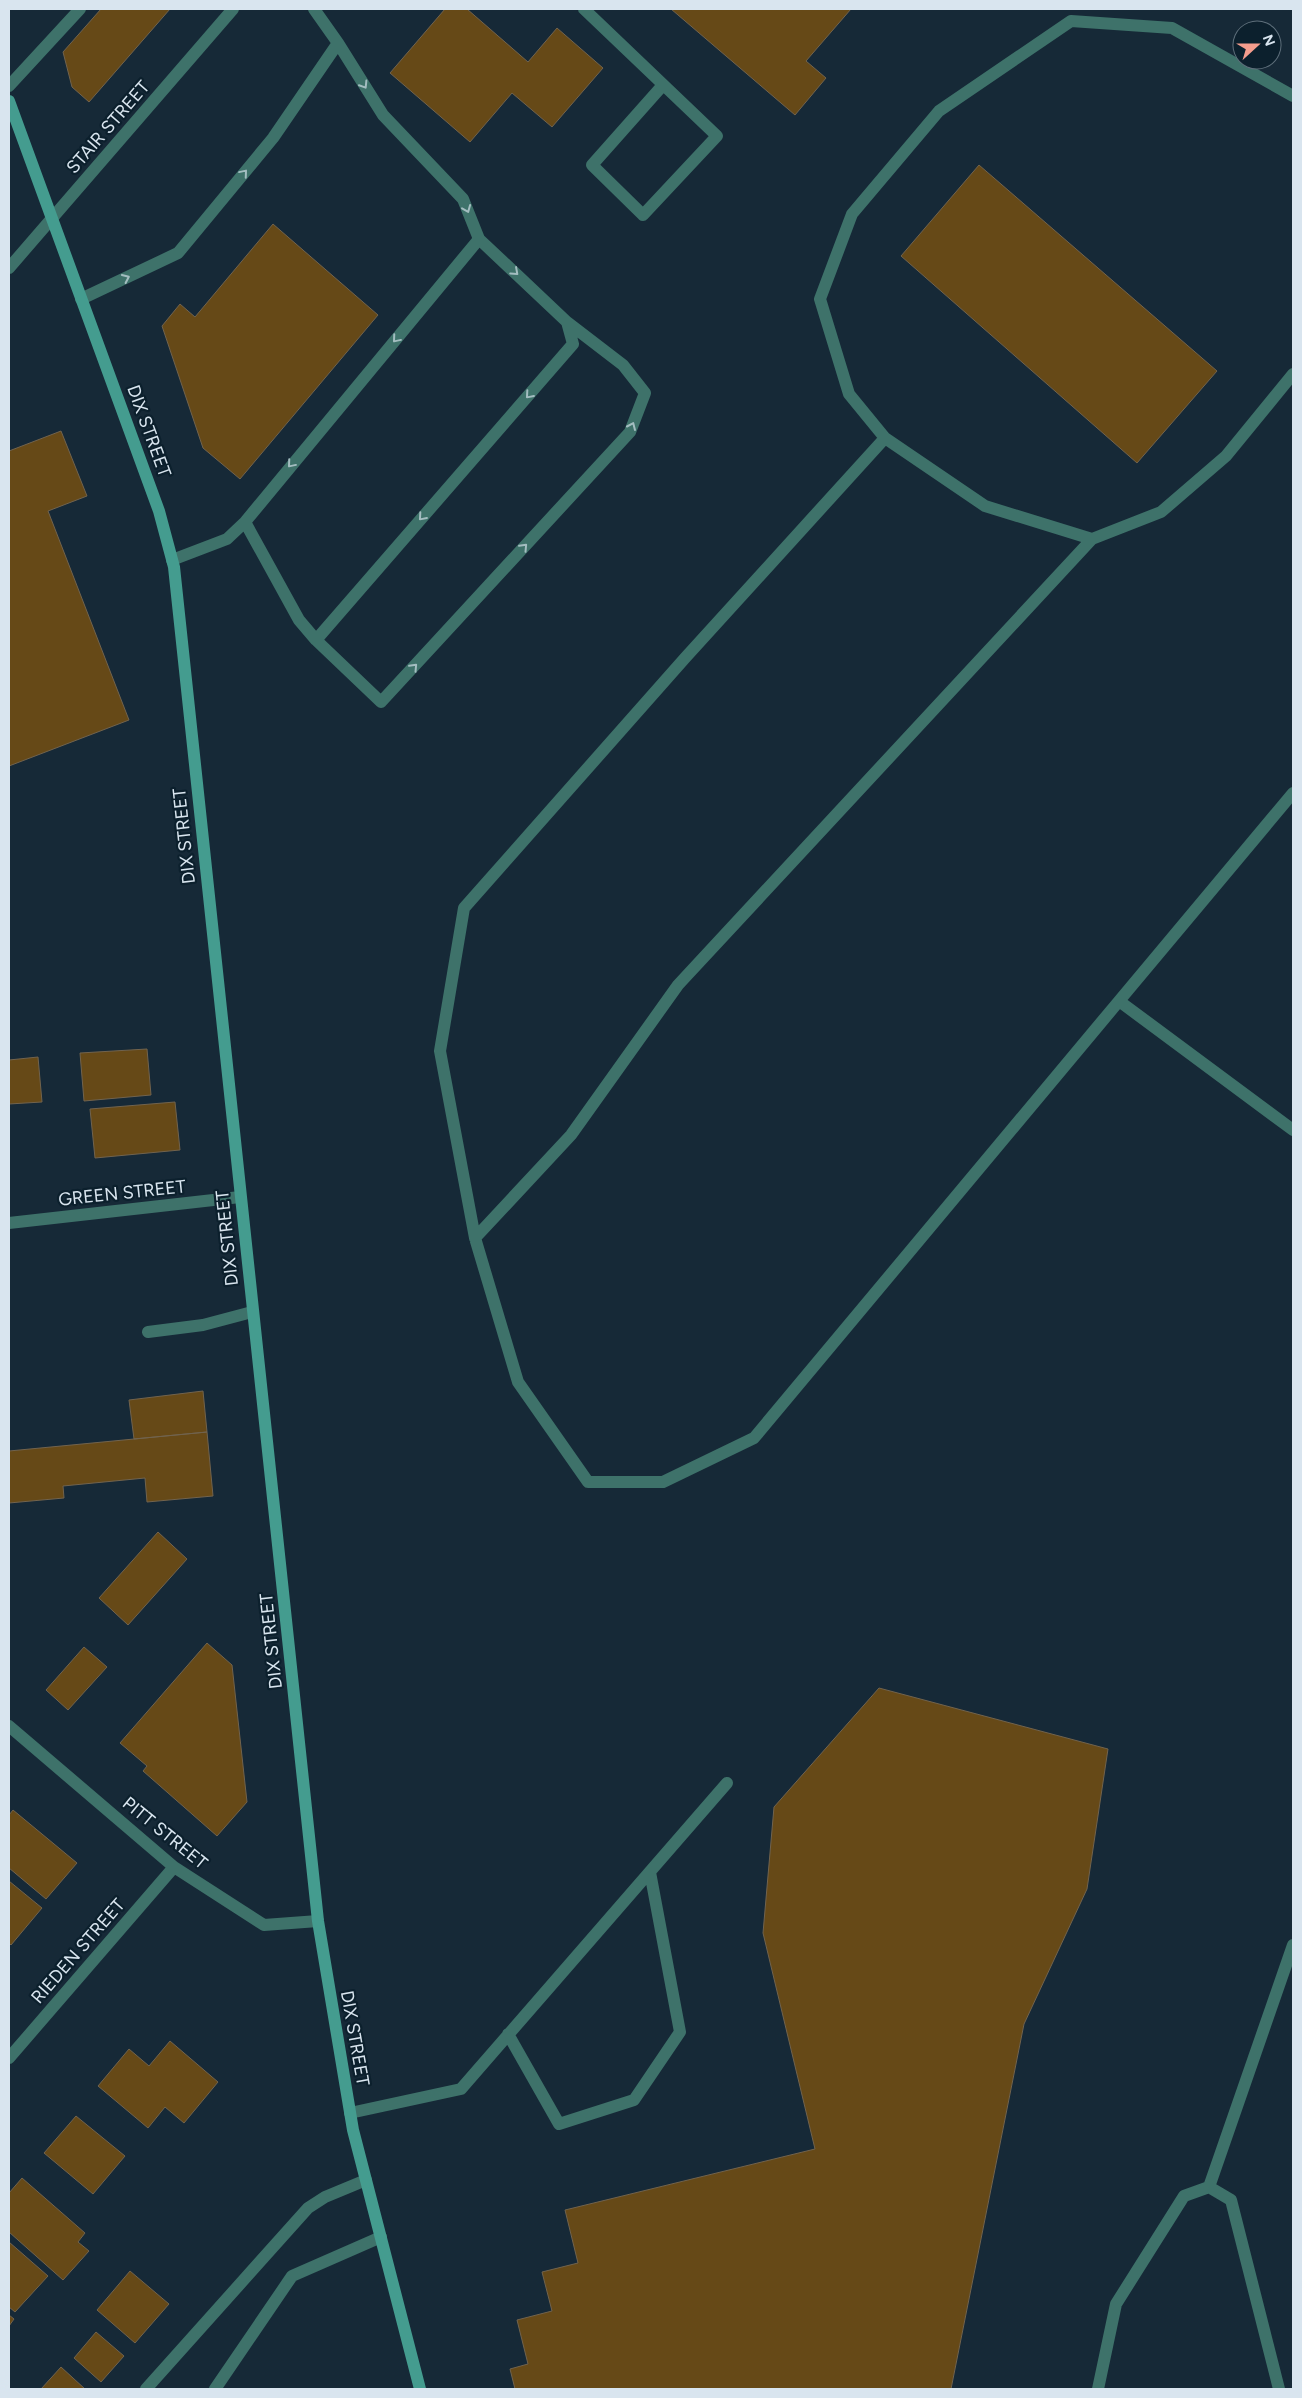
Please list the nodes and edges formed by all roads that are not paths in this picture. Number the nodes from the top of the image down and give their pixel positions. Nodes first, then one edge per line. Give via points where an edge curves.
1 (80, 9) edge
2 (233, 9) edge
3 (314, 9) edge
4 (584, 9) edge
5 (338, 43) junction
6 (663, 85) junction
7 (9, 86) edge
8 (1293, 96) edge
9 (9, 100) edge
10 (52, 218) junction
11 (479, 239) junction
12 (9, 268) edge
13 (82, 299) junction
14 (567, 322) junction
15 (1293, 374) edge
16 (885, 438) junction
17 (245, 522) junction
18 (1092, 539) junction
19 (172, 560) junction
20 (316, 640) junction
21 (1293, 793) edge
22 (1119, 1001) junction
23 (1293, 1130) edge
24 (240, 1197) junction
25 (9, 1223) edge
26 (474, 1238) junction
27 (252, 1312) junction
28 (148, 1332) dead end
29 (9, 1726) edge
30 (727, 1783) dead end
31 (174, 1867) junction
32 (650, 1872) junction
33 (318, 1920) junction
34 (1293, 1945) edge
35 (508, 2034) junction
36 (9, 2058) edge
37 (350, 2113) junction
38 (366, 2180) junction
39 (1209, 2187) junction
40 (381, 2237) junction
41 (146, 2389) edge
42 (215, 2389) edge
43 (420, 2389) edge
44 (1098, 2389) edge
45 (1279, 2389) edge

1 - 7 street
2 - 10 street, STAIR STREET
3 - 5 street
4 - 6 street
5 -> 11 street via 383,115 463,199
13 -> 5 street via 178,253 273,138
6 - 6 street via 717,136 643,215 592,165
8 - 16 street via 1172,28 1071,21 939,111 852,214 820,299 849,394
9 - 10 street, DIX STREET
10 - 12 street, STAIR STREET
10 - 13 street, DIX STREET
11 -> 14 street
11 -> 17 street
13 - 19 street, DIX STREET via 159,511
14 -> 20 street via 573,344
20 -> 14 street via 381,702 630,432 645,393 623,365
15 - 18 street via 1226,456 1161,512
16 - 18 street via 985,506
16 - 26 street via 464,908 440,1051
17 - 19 street via 226,539
17 - 20 street via 299,620
18 - 26 street via 678,985 570,1135
19 - 24 street, DIX STREET
21 - 22 street
22 - 23 street
22 - 26 street via 754,1438 663,1482 588,1482 518,1382
24 - 25 street, GREEN STREET
24 - 27 street, DIX STREET
27 - 28 street via 203,1325
27 - 33 street, DIX STREET
29 - 31 street, PITT STREET
30 - 32 street
31 - 33 street, PITT STREET via 264,1925
31 - 36 street, RIEDEN STREET
32 - 35 street
32 - 35 street via 680,2032 634,2100 559,2124
33 - 37 street, DIX STREET
34 - 39 street
35 - 37 street via 460,2089
37 - 38 street, DIX STREET
38 - 40 street, DIX STREET
38 - 41 street via 325,2197 308,2208
39 - 44 street via 1184,2196 1116,2304
39 - 45 street via 1232,2200
40 - 42 street via 292,2276
40 - 43 street, DIX STREET

